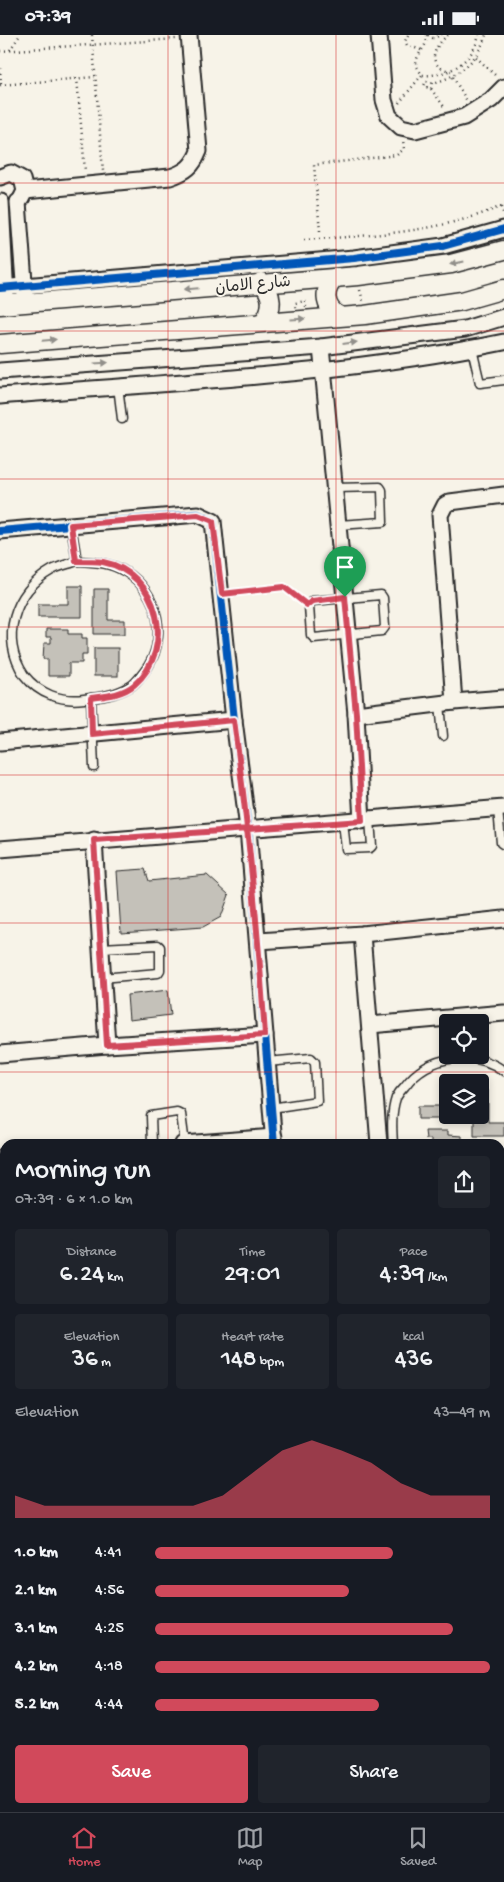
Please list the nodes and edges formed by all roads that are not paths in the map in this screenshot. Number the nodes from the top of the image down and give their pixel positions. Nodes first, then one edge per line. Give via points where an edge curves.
1 (379, 35) edge
2 (189, 37) edge
3 (504, 87) edge
4 (0, 177) edge
5 (21, 197) junction
6 (1, 202) edge
7 (504, 229) edge
8 (504, 250) edge
9 (337, 277) junction
10 (261, 283) junction
11 (504, 289) edge
12 (25, 294) junction
13 (3, 296) edge
14 (340, 316) junction
15 (504, 317) edge
16 (263, 322) junction
17 (504, 342) edge
18 (0, 344) edge
19 (321, 347) junction
20 (472, 349) junction
21 (323, 369) junction
22 (0, 371) edge
23 (504, 381) edge
24 (118, 386) junction
25 (0, 396) edge
26 (122, 419) dead end
27 (335, 488) junction
28 (504, 495) edge
29 (71, 525) junction
30 (338, 525) junction
31 (0, 531) edge
32 (76, 561) junction
33 (345, 597) junction
34 (349, 634) junction
35 (91, 698) junction
36 (504, 698) edge
37 (447, 703) junction
38 (356, 714) junction
39 (234, 720) junction
40 (92, 734) junction
41 (443, 736) dead end
42 (0, 742) edge
43 (94, 767) dead end
44 (501, 809) edge
45 (366, 820) junction
46 (343, 822) junction
47 (248, 829) junction
48 (94, 840) junction
49 (504, 845) edge
50 (0, 849) edge
51 (504, 919) edge
52 (362, 934) junction
53 (259, 941) junction
54 (101, 948) junction
55 (102, 978) junction
56 (504, 1013) edge
57 (370, 1025) junction
58 (265, 1035) junction
59 (107, 1045) junction
60 (0, 1055) edge
61 (267, 1062) junction
62 (504, 1071) edge
63 (271, 1108) junction
64 (152, 1139) edge
65 (183, 1139) edge
66 (274, 1139) edge
67 (386, 1139) edge
68 (387, 1139) edge

1 - 3 street via 384,100 389,115 401,127 415,130 453,120 473,112
2 - 5 street via 199,151 194,164 184,173 170,177 86,185
4 - 5 street via 11,173 22,179
5 - 6 street via 12,204
5 - 12 street
6 - 13 street
7 - 12 street via 444,247
8 -> 9 street, شارع الامان via 451,264
9 - 10 street, شارع الامان
9 - 14 street via 329,285 326,297 332,311
10 -> 12 street, شارع الامان
10 - 16 street via 268,291 271,303
11 - 14 street via 462,301
12 - 13 street, شارع الامان
16 -> 14 street
19 -> 15 street via 465,329
18 -> 16 street
17 - 20 street
19 - 21 street
22 -> 19 street
20 - 21 street
20 - 23 lane via 480,383
21 - 24 street
21 - 27 street
24 - 25 street
24 - 26 lane
27 - 30 street
27 - 30 lane via 380,487 382,490 383,522
28 - 37 street via 450,502 440,515
29 - 31 street
29 - 32 lane
29 - 39 street via 198,515 213,521
30 - 33 street
32 - 35 lane via 52,569 19,600 10,621 10,644 17,665 31,683 50,696 72,701
32 - 35 lane via 104,562 125,571 142,585 153,604 159,625 157,649 133,685 114,695
33 - 34 street
33 - 34 lane via 381,595 383,598 384,630
33 - 34 lane via 309,603 312,637
34 - 38 street
35 - 40 lane
36 - 37 street
37 - 38 street
37 - 41 lane
38 - 45 street
39 - 40 street
39 - 47 street
40 - 42 street
40 - 43 lane
44 - 45 street
44 - 49 lane via 501,843
45 - 46 street
45 - 46 lane via 370,848 346,849
46 - 47 street
47 - 48 street
47 - 53 street
48 - 50 street
48 - 54 street
51 - 52 street
52 - 53 street
52 - 57 street
53 - 58 street
54 - 55 street
54 - 55 lane via 160,947 158,973
55 - 59 street
56 - 57 street
57 - 67 street
58 - 59 street
58 - 61 street
59 - 60 street
61 - 63 street
61 - 63 lane via 312,1058 315,1062 317,1101
62 - 68 lane via 494,1064 472,1058 450,1059 428,1066 410,1079 396,1097
63 - 66 street
64 - 65 lane via 151,1116 177,1112

